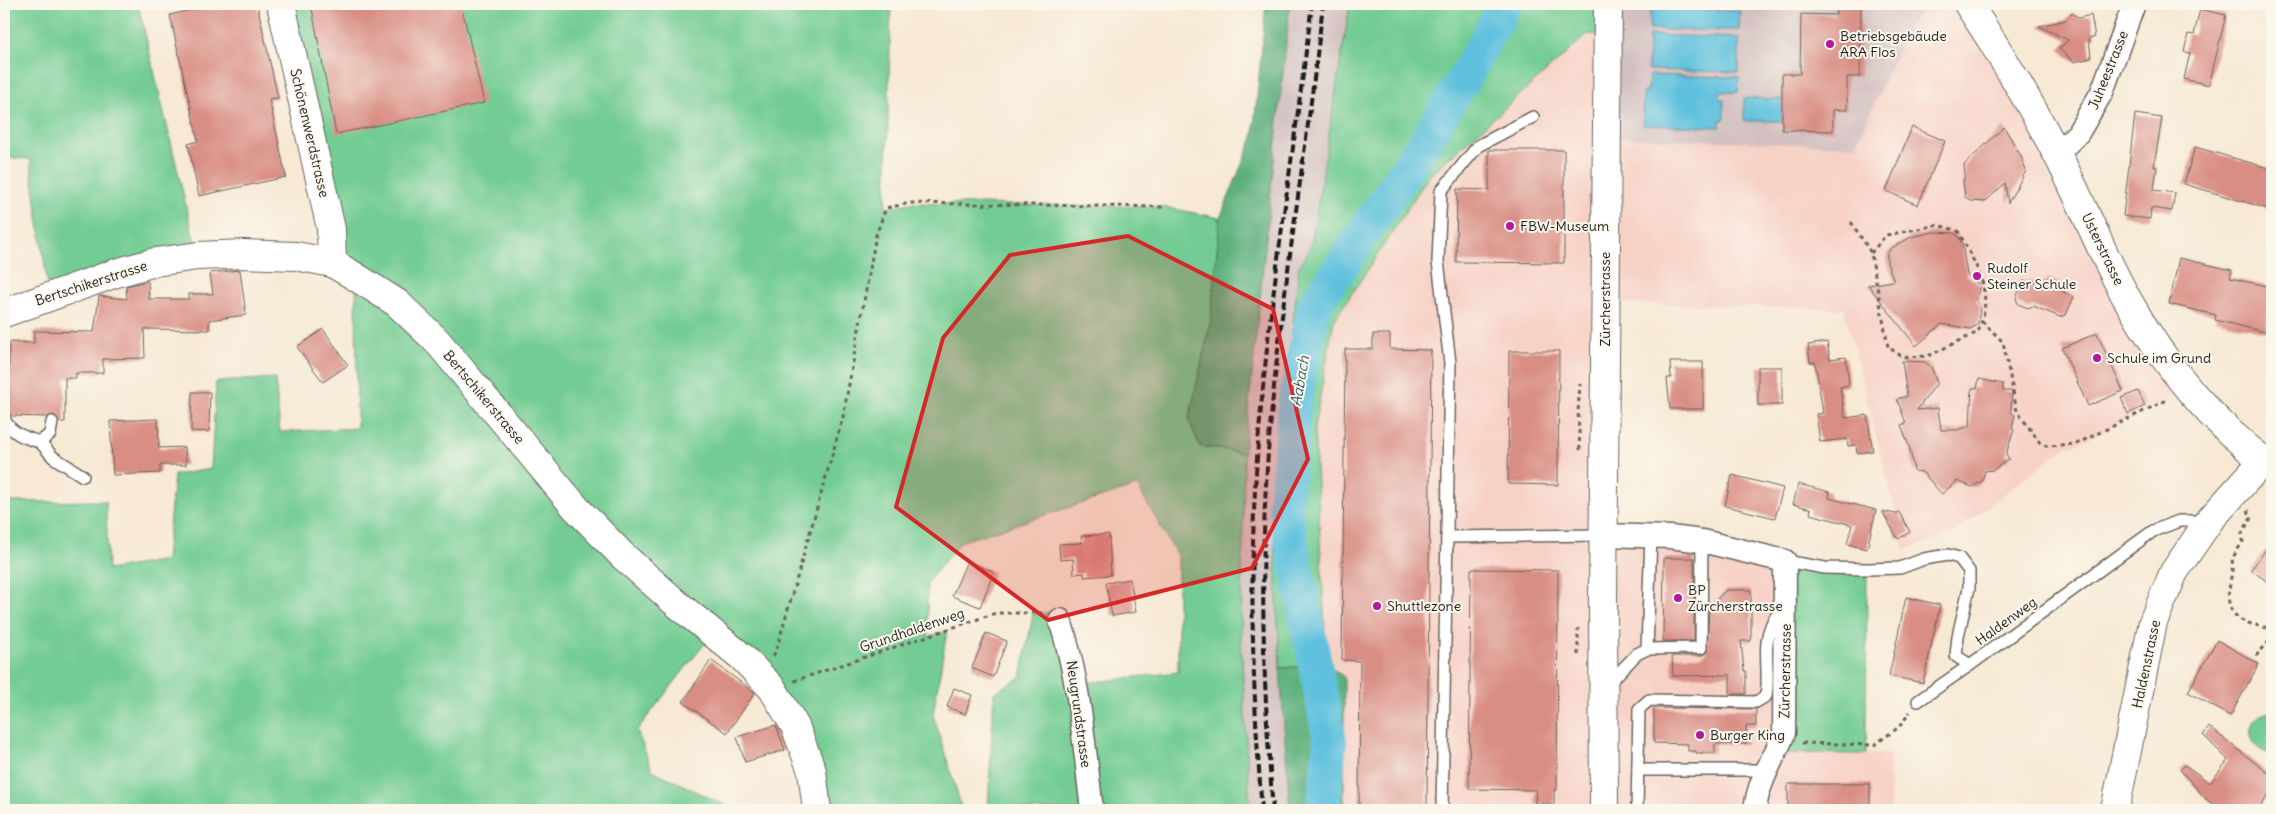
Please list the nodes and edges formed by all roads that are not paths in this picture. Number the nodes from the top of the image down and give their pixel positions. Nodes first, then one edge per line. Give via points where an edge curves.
1 (280, 4) edge
2 (1608, 4) edge
3 (1968, 4) edge
4 (2134, 4) edge
5 (1533, 118) dead end
6 (2057, 154) junction
7 (332, 263) junction
8 (4, 312) edge
9 (4, 418) edge
10 (52, 422) dead end
11 (40, 442) junction
12 (2268, 464) edge
13 (83, 476) dead end
14 (2209, 521) junction
15 (1604, 535) junction
16 (1651, 536) junction
17 (1448, 537) junction
18 (1702, 541) junction
19 (1786, 560) junction
20 (1786, 601) junction
21 (1060, 620) road end
22 (1647, 649) junction
23 (1970, 665) junction
24 (1604, 688) junction
25 (1918, 702) road end
26 (1638, 770) junction
27 (1766, 770) junction
28 (817, 810) edge
29 (1092, 810) edge
30 (1442, 810) edge
31 (1604, 810) edge
32 (1637, 810) edge
33 (1755, 810) edge
34 (2115, 810) edge

1 - 7 street, Schönenwerdstrasse via 331,229
2 - 15 street, Zürcherstrasse
3 - 6 street, Usterstrasse
4 - 6 street, Juheestrasse via 2102,92 2078,133
5 - 17 lane via 1478,146 1441,191 1438,261 1450,363
6 - 12 street, Usterstrasse via 2125,296 2167,364 2231,434
7 - 8 street, Bertschikerstrasse via 296,256 244,254 155,262
7 - 28 street, Bertschikerstrasse via 397,303 437,340 583,515 623,556 766,681 795,726 812,771
9 - 11 lane via 20,436
10 - 11 lane via 50,434
11 - 13 lane via 53,456
12 - 14 street, Haldenstrasse
14 - 23 lane, Haldenweg via 2179,521 2154,531
14 - 34 street, Haldenstrasse via 2174,572 2153,622
15 - 16 street
15 - 17 lane
15 - 24 street, Zürcherstrasse
16 - 18 street
16 - 22 lane
17 - 30 lane
18 - 19 street
18 - 22 lane via 1701,648
19 - 20 street, Zürcherstrasse
19 - 23 lane, Haldenweg via 1825,568 1867,569 1900,568 1948,555 1959,558 1969,571 1970,588 1956,656
20 - 26 lane via 1770,626 1766,696 1756,702 1649,700 1639,709
20 - 27 street, Zürcherstrasse via 1784,733
21 - 29 street, Neugrundstrasse via 1076,684
22 - 24 lane via 1637,654
23 - 25 lane
24 - 31 street, Zürcherstrasse
26 - 27 lane
26 - 32 lane
27 - 33 street, Zürcherstrasse

